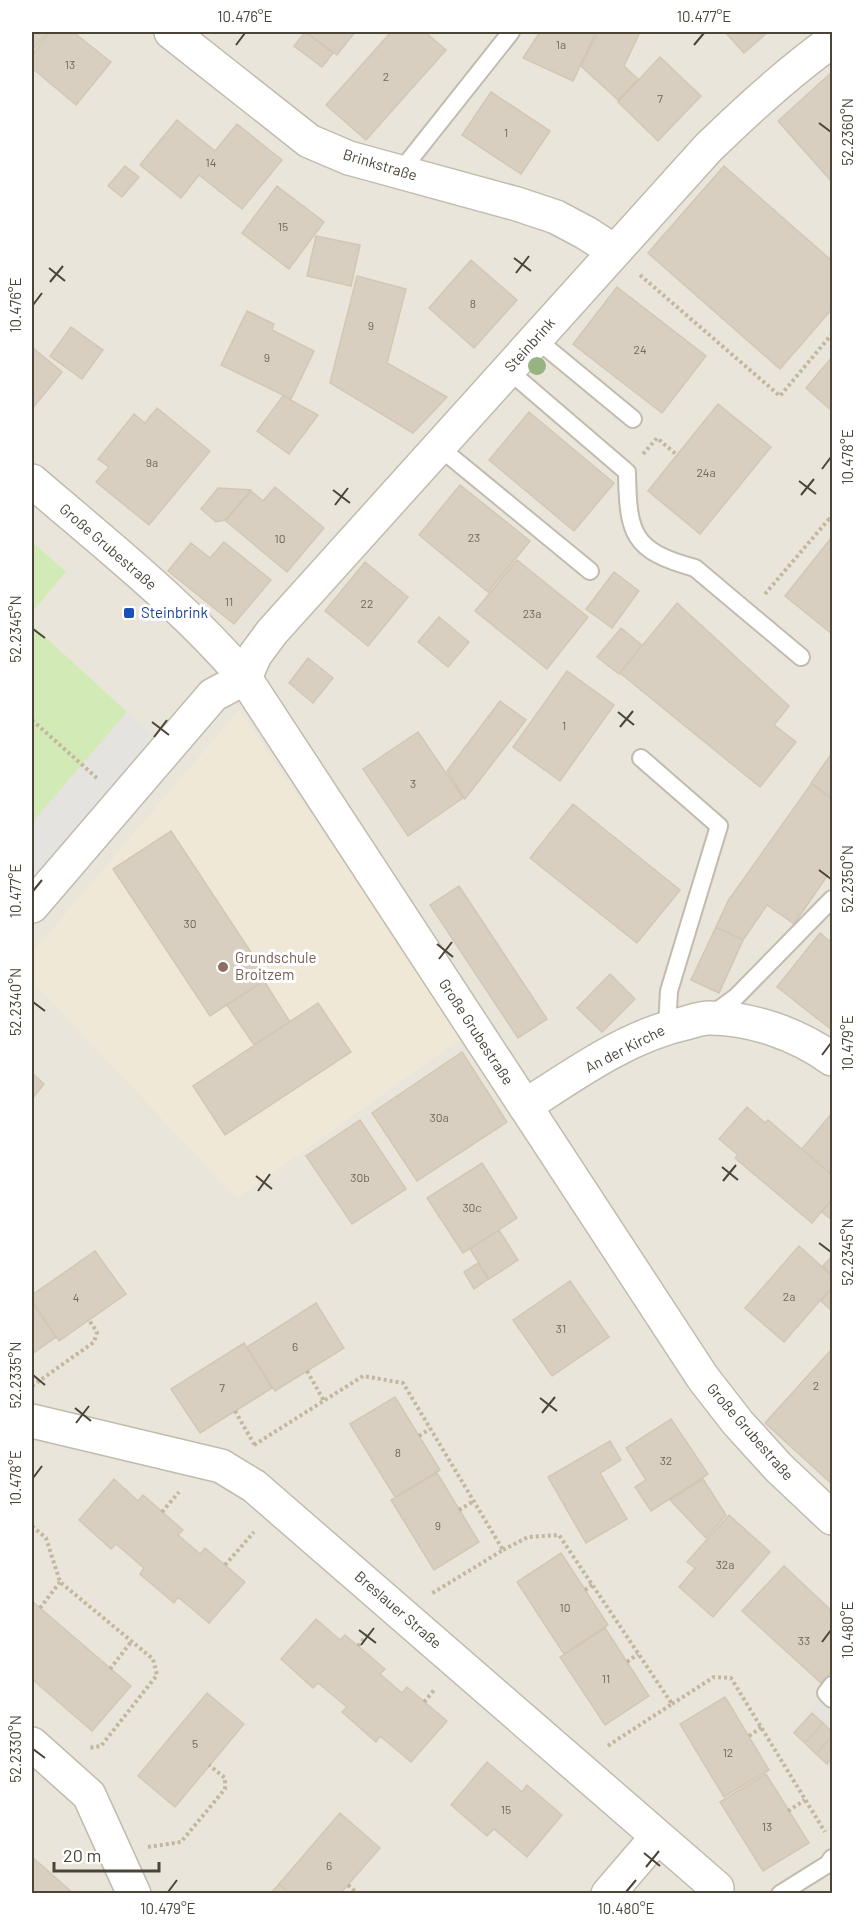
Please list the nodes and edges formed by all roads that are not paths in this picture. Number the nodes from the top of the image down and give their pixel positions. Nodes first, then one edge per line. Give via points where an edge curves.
1 (171, 32) edge
2 (511, 32) edge
3 (832, 41) edge
4 (400, 172) junction
5 (614, 251) junction
6 (536, 339) junction
7 (508, 370) junction
8 (633, 419) dead end
9 (439, 447) junction
10 (32, 481) edge
11 (590, 571) dead end
12 (801, 657) dead end
13 (245, 678) junction
14 (641, 759) dead end
15 (832, 898) edge
16 (32, 906) edge
17 (707, 1018) junction
18 (667, 1027) junction
19 (832, 1059) edge
20 (525, 1106) junction
21 (32, 1421) edge
22 (832, 1518) edge
23 (832, 1686) edge
24 (832, 1699) edge
25 (32, 1744) edge
26 (657, 1837) junction
27 (832, 1858) edge
28 (720, 1891) edge
29 (134, 1893) edge
30 (608, 1893) edge
31 (780, 1893) edge

1 - 4 street, Brinkstraße via 309,141 349,158
2 - 4 lane
3 - 5 street, Steinbrink via 752,105
4 - 5 street, Brinkstraße via 556,217
5 - 6 street, Steinbrink
6 - 7 street, Steinbrink
6 - 8 lane
7 - 9 street, Steinbrink
7 - 12 lane via 627,472 630,522 640,542 674,562 695,568
9 - 11 lane
9 - 13 street, Steinbrink via 272,632 255,655
10 - 13 street, Große Grubestraße via 169,600
13 - 16 street via 213,695
13 - 20 street, Große Grubestraße
14 - 18 lane via 719,826 669,991
15 - 17 lane via 736,997
17 - 18 street, An der Kirche
17 - 19 street, An der Kirche via 760,1024 812,1044
18 - 20 street, An der Kirche via 608,1054
20 - 22 street, Große Grubestraße via 703,1378 779,1468
21 - 26 street, Breslauer Straße via 220,1466 254,1486
23 - 24 lane via 826,1693
25 - 29 street via 89,1795
26 - 28 street, Breslauer Straße
26 - 30 street
27 - 31 lane

